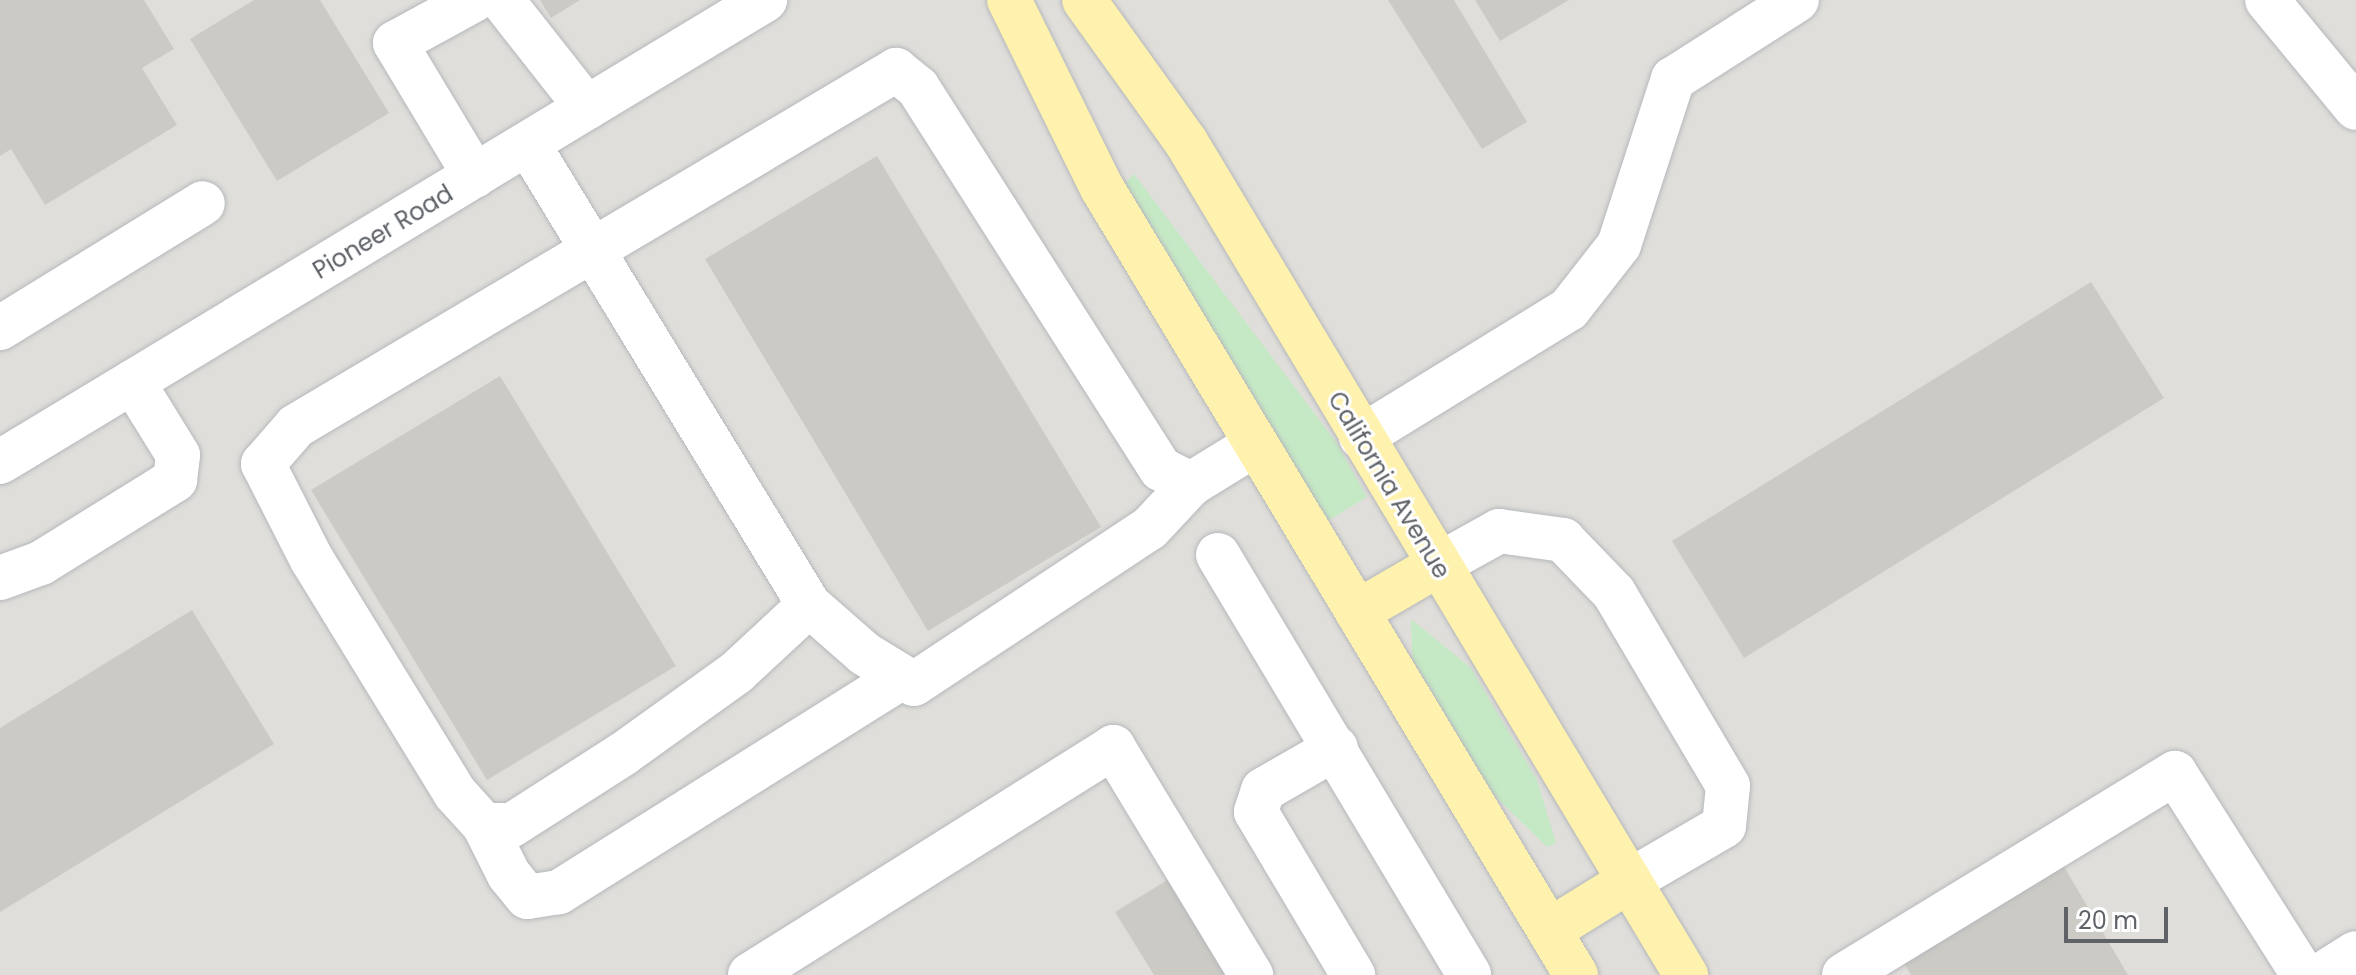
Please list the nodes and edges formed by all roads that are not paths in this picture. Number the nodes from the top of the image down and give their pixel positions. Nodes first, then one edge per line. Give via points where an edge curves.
1 (474, 0) edge
2 (502, 0) edge
3 (765, 0) edge
4 (1009, 0) edge
5 (1084, 0) edge
6 (1797, 0) edge
7 (2267, 0) edge
8 (587, 108) junction
9 (2356, 108) edge
10 (528, 144) junction
11 (475, 176) junction
12 (203, 203) dead end
13 (591, 249) junction
14 (0, 328) edge
15 (133, 382) junction
16 (1361, 437) junction
17 (1256, 444) junction
18 (2, 458) edge
19 (1191, 484) junction
20 (1218, 555) dead end
21 (1438, 565) junction
22 (0, 578) edge
23 (809, 605) junction
24 (1357, 612) junction
25 (902, 677) junction
26 (1336, 748) junction
27 (484, 825) junction
28 (1629, 881) junction
29 (1550, 930) junction
30 (2356, 953) edge
31 (750, 975) edge
32 (1251, 975) edge
33 (1353, 975) edge
34 (1469, 975) edge
35 (1576, 975) edge
36 (1686, 975) edge
37 (1844, 975) edge
38 (2303, 975) edge
39 (2321, 975) edge

1 - 11 street via 395,43
2 - 8 street
3 - 8 street, Pioneer Road
4 - 17 main road via 1066,123
5 - 16 main road, California Avenue via 1186,142
6 - 16 street via 1673,79 1619,245 1569,309
7 - 9 street
8 - 10 street, Pioneer Road
10 - 11 street, Pioneer Road
10 - 13 street
11 - 15 street, Pioneer Road
12 - 14 street
13 - 19 street via 896,70 918,88 1161,469
13 - 23 street
13 - 27 street via 403,367 296,426 263,464 312,560 455,793
15 - 18 street, Pioneer Road
15 - 22 street via 178,455 175,480 41,563
16 - 21 main road, California Avenue
17 - 19 street
17 - 24 main road
19 - 25 street via 1150,528 1045,602 914,684
20 - 26 street
21 - 24 main road
21 - 28 main road, California Avenue
21 - 28 street via 1499,531 1563,540 1614,593 1728,786 1724,826
23 - 25 street via 865,654
23 - 27 street via 737,672 623,754 512,825
24 - 29 main road
25 - 27 street via 559,892 527,897 509,875
26 - 33 street via 1263,790 1256,812
26 - 34 street
28 - 29 main road
28 - 36 main road, California Avenue
29 - 35 main road
30 - 39 street
31 - 32 street via 1113,747
37 - 38 street via 2175,773

